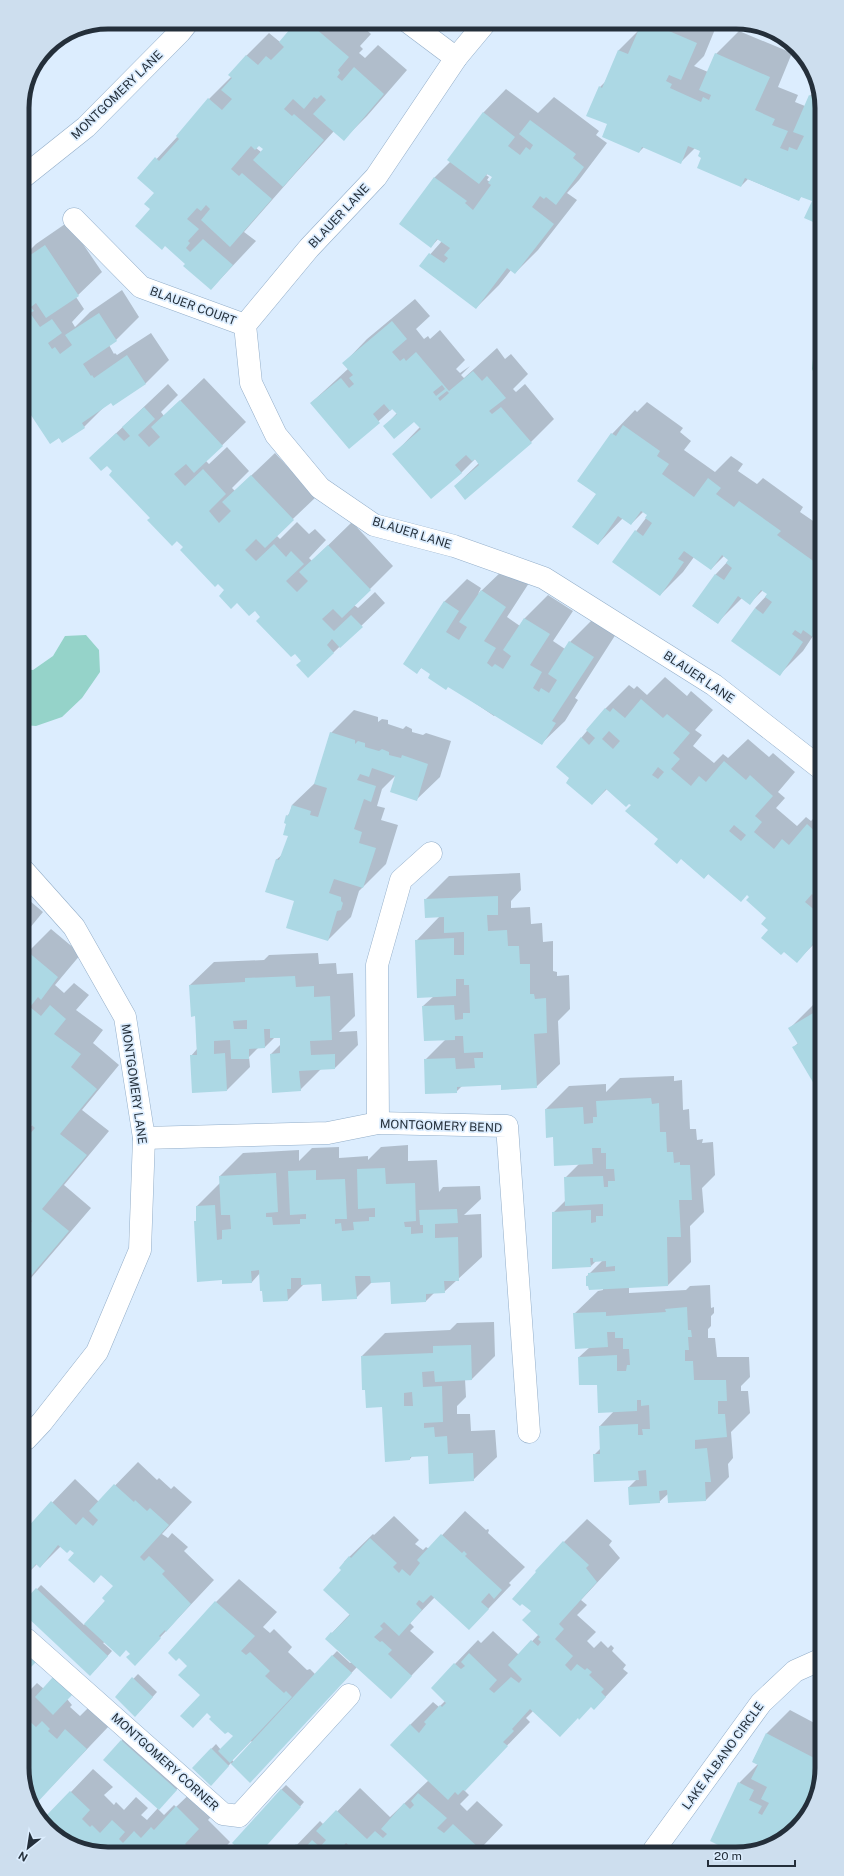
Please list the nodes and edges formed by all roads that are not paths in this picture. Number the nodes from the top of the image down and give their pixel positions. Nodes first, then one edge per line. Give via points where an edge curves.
1 (182, 29) edge
2 (417, 29) edge
3 (480, 29) edge
4 (456, 58) junction
5 (29, 172) edge
6 (74, 219) dead end
7 (245, 325) junction
8 (815, 764) edge
9 (431, 853) dead end
10 (29, 877) edge
11 (378, 1123) junction
12 (144, 1138) junction
13 (529, 1432) dead end
14 (29, 1436) edge
15 (29, 1642) edge
16 (815, 1662) edge
17 (349, 1695) dead end
18 (656, 1847) edge

1 - 5 street, MONTGOMERY LANE via 86,127
2 - 4 street
3 - 4 street, BLAUER LANE
4 - 7 street, BLAUER LANE via 376,177 309,248
6 - 7 street, BLAUER COURT via 141,288
7 - 8 street, BLAUER LANE via 251,383 276,435 320,488 374,525 454,546 544,578 714,685
9 - 11 street via 401,880 377,965
10 - 12 street, MONTGOMERY LANE via 74,927 125,1017
11 - 12 street, MONTGOMERY BEND via 328,1133
11 - 13 street, MONTGOMERY BEND via 506,1126
12 - 14 street, MONTGOMERY LANE via 140,1250 97,1352
15 - 17 street, MONTGOMERY CORNER via 223,1814 239,1816
16 - 18 street, LAKE ALBANO CIRCLE via 795,1671 761,1703

